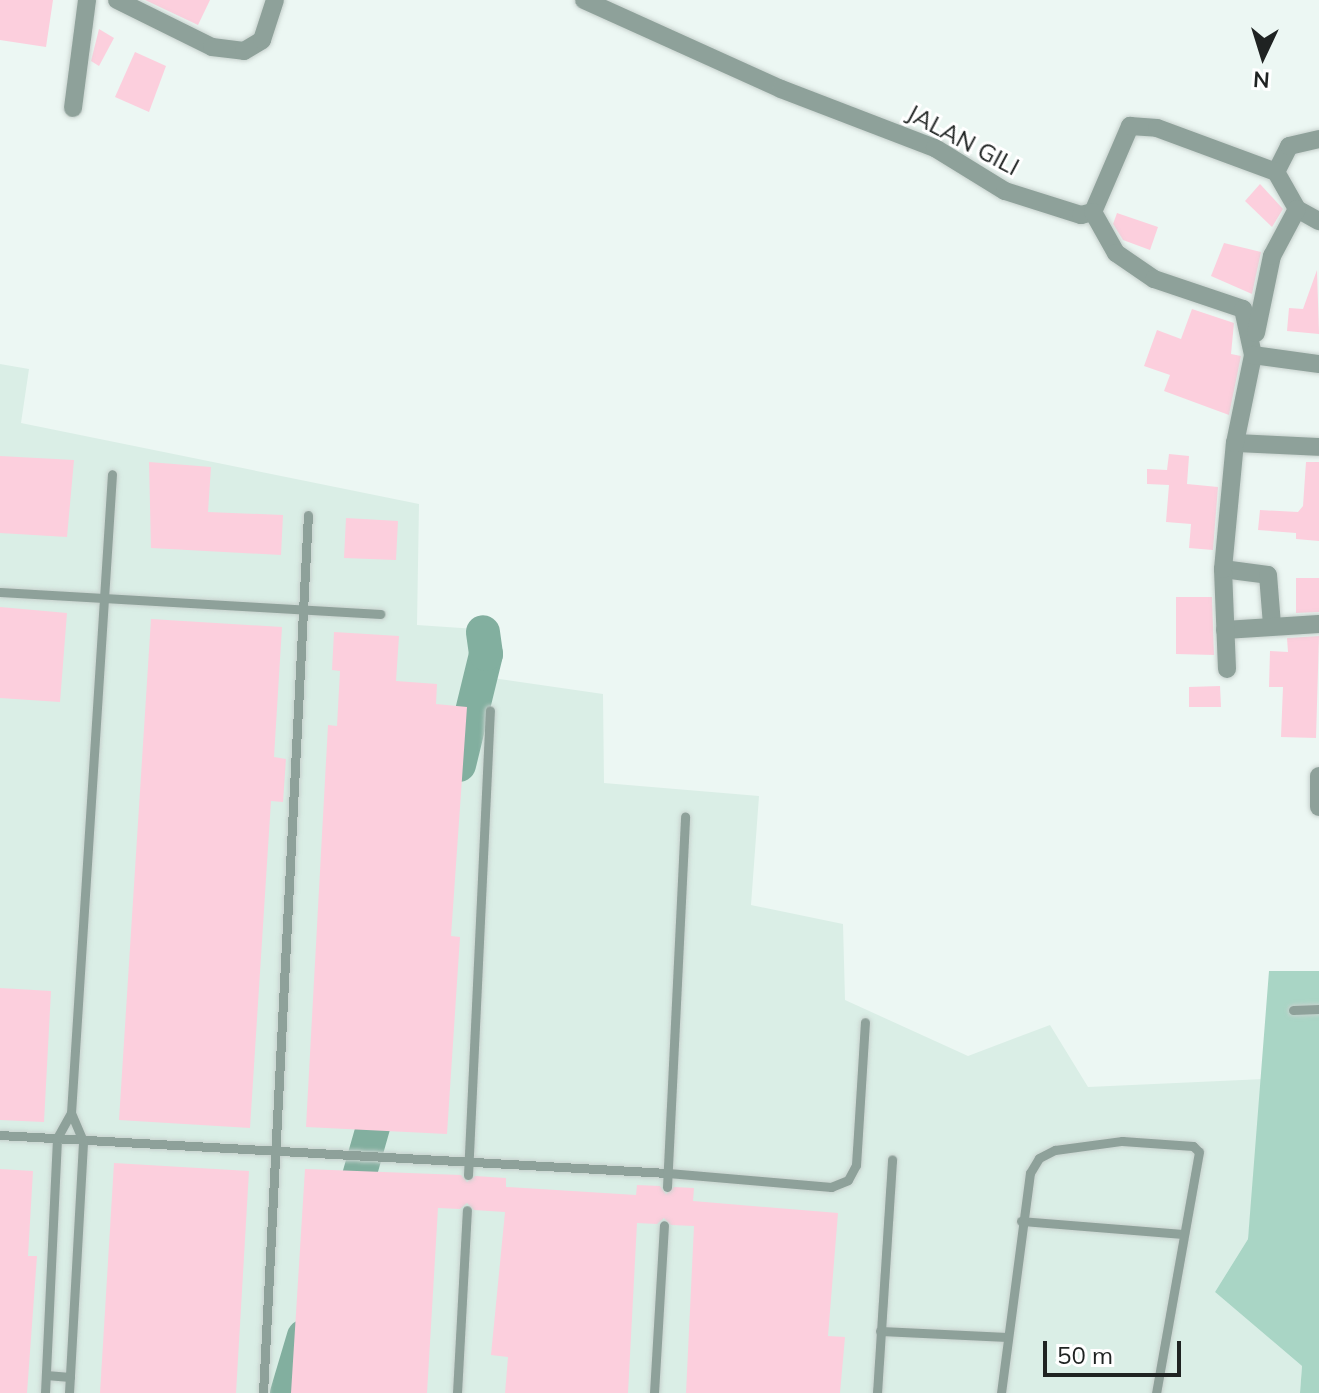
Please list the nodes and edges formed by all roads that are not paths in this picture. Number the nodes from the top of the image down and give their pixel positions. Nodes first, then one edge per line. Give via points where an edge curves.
1 (87, 0) edge
2 (117, 0) edge
3 (275, 0) edge
4 (584, 0) edge
5 (73, 108) dead end
6 (1319, 139) edge
7 (1276, 172) junction
8 (1297, 209) junction
9 (1093, 212) junction
10 (1319, 221) edge
11 (1253, 355) junction
12 (1319, 364) edge
13 (1235, 443) junction
14 (1319, 447) edge
15 (112, 474) dead end
16 (308, 515) dead end
17 (1223, 569) junction
18 (0, 592) edge
19 (105, 597) junction
20 (303, 610) junction
21 (380, 614) dead end
22 (1319, 624) edge
23 (1272, 625) junction
24 (1225, 630) junction
25 (1227, 669) dead end
26 (490, 711) dead end
27 (1319, 776) edge
28 (1319, 807) edge
29 (685, 816) dead end
30 (1319, 1009) edge
31 (1293, 1010) dead end
32 (865, 1022) dead end
33 (71, 1113) junction
34 (0, 1135) edge
35 (57, 1138) junction
36 (83, 1141) junction
37 (276, 1152) junction
38 (892, 1159) dead end
39 (469, 1162) junction
40 (668, 1173) junction
41 (468, 1175) dead end
42 (667, 1187) dead end
43 (467, 1210) dead end
44 (1021, 1221) junction
45 (664, 1225) dead end
46 (1181, 1234) junction
47 (880, 1331) junction
48 (1008, 1337) junction
49 (46, 1375) junction
50 (70, 1377) junction
51 (45, 1393) edge
52 (69, 1393) edge
53 (263, 1393) edge
54 (457, 1393) edge
55 (654, 1393) edge
56 (877, 1393) edge
57 (1001, 1393) edge
58 (1156, 1393) edge

1 - 5 street
2 - 3 street via 212,47 244,51 262,40
4 - 9 street, JALAN GILI via 781,89 935,148 1005,191 1081,215
6 - 7 street via 1289,146
7 - 8 street
7 - 9 street via 1157,128 1130,126
8 - 10 street
8 - 11 street via 1272,256
9 - 11 street via 1116,253 1154,279 1243,309
11 - 12 street
11 - 13 street
13 - 14 street
13 - 17 street
15 - 19 lane
16 - 20 lane
17 - 23 street via 1268,575
17 - 24 street
18 - 19 lane
19 - 20 lane
19 - 33 lane
20 - 21 lane
20 - 37 lane
22 - 23 street
23 - 24 street
24 - 25 street
26 - 39 lane
27 - 28 street
29 - 40 lane
30 - 31 lane
32 - 40 lane via 856,1165 848,1180 831,1187
33 - 35 lane
33 - 36 lane
34 - 35 lane
35 - 36 lane
35 - 49 lane
36 - 37 lane
36 - 50 lane
37 - 39 lane
37 - 53 lane
38 - 47 lane
39 - 40 lane
39 - 41 lane
40 - 42 lane
43 - 54 lane
44 - 46 lane
44 - 46 lane via 1030,1173 1039,1158 1055,1150 1122,1141 1193,1146 1199,1154
44 - 48 lane
45 - 55 lane
46 - 58 lane
47 - 48 lane
47 - 56 lane
48 - 57 lane
49 - 50 lane
49 - 51 lane
50 - 52 lane

